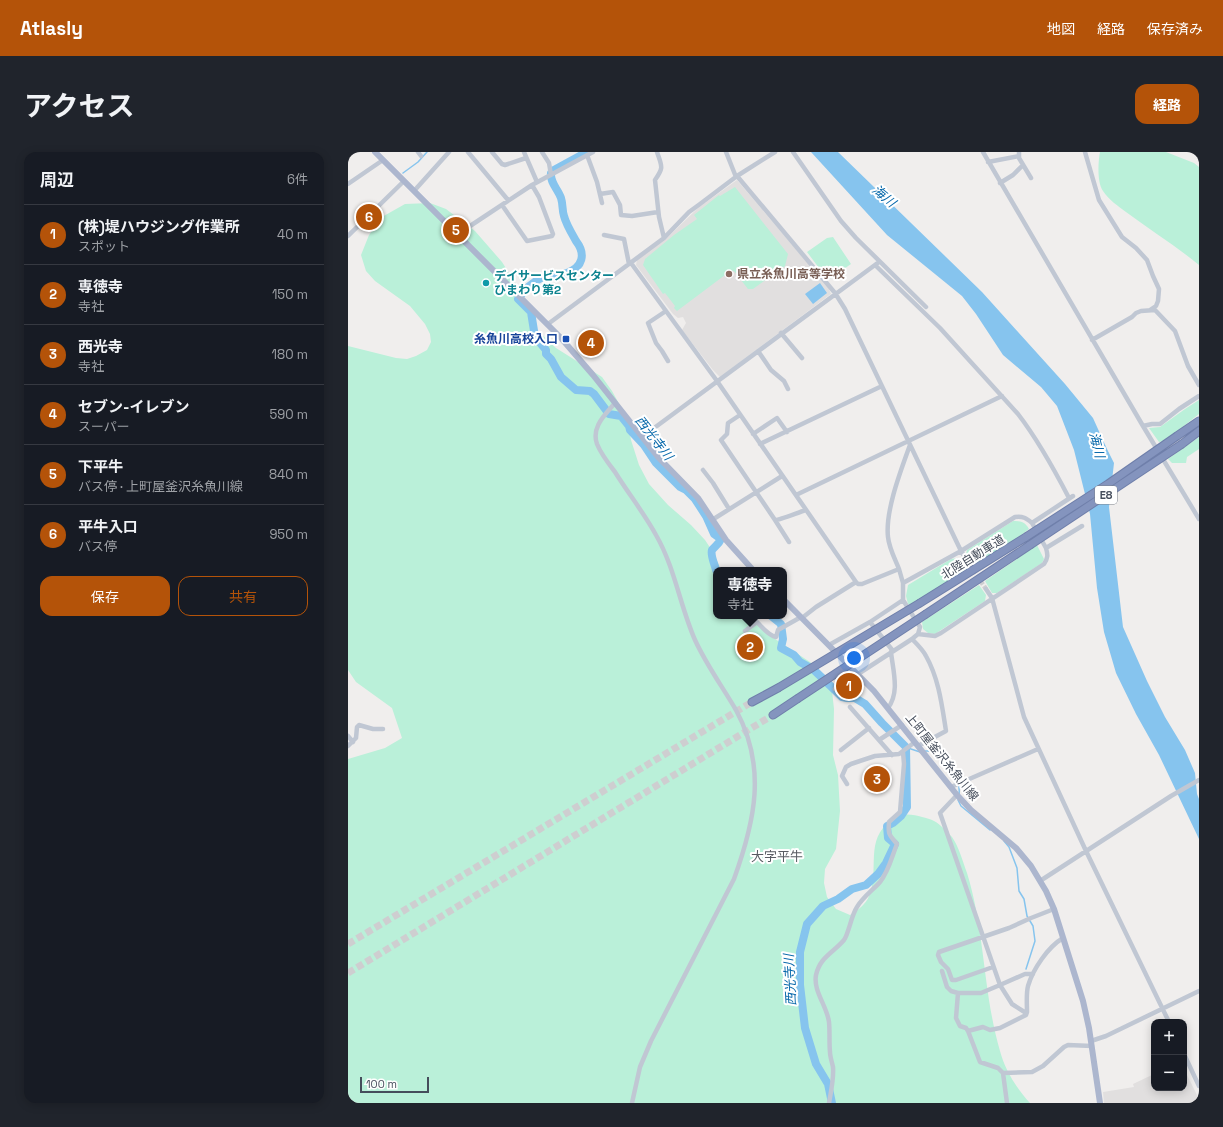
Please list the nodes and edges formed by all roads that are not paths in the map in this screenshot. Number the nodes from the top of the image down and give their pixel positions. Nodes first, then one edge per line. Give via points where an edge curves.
1 (449, 152) edge
2 (468, 152) edge
3 (492, 152) edge
4 (524, 152) edge
5 (542, 152) edge
6 (593, 152) edge
7 (657, 152) edge
8 (726, 152) edge
9 (775, 152) edge
10 (793, 152) edge
11 (983, 152) edge
12 (1085, 152) edge
13 (378, 153) edge
14 (1019, 154) edge
15 (587, 155) junction
16 (526, 158) junction
17 (383, 160) junction
18 (988, 162) junction
19 (1023, 165) junction
20 (551, 175) junction
21 (737, 177) junction
22 (1031, 178) dead end
23 (404, 181) junction
24 (537, 182) junction
25 (1000, 183) junction
26 (348, 184) edge
27 (532, 185) junction
28 (414, 191) junction
29 (600, 194) junction
30 (508, 200) junction
31 (602, 203) dead end
32 (502, 205) junction
33 (658, 212) junction
34 (458, 234) junction
35 (604, 235) dead end
36 (348, 236) edge
37 (664, 238) junction
38 (630, 263) junction
39 (877, 263) junction
40 (835, 293) junction
41 (926, 307) dead end
42 (1150, 310) junction
43 (666, 311) junction
44 (548, 324) junction
45 (781, 333) junction
46 (1092, 340) junction
47 (758, 351) junction
48 (802, 358) dead end
49 (668, 361) dead end
50 (717, 381) junction
51 (1199, 385) edge
52 (882, 386) junction
53 (788, 389) dead end
54 (1002, 396) junction
55 (1199, 396) edge
56 (615, 403) junction
57 (740, 415) junction
58 (1199, 420) edge
59 (1143, 426) junction
60 (1199, 431) edge
61 (787, 432) junction
62 (753, 434) junction
63 (642, 437) junction
64 (909, 443) junction
65 (760, 444) junction
66 (703, 470) dead end
67 (782, 476) junction
68 (756, 492) junction
69 (796, 495) junction
70 (729, 509) junction
71 (806, 510) junction
72 (1199, 519) edge
73 (712, 520) junction
74 (775, 520) junction
75 (1032, 523) junction
76 (1082, 526) dead end
77 (789, 542) dead end
78 (1046, 548) junction
79 (961, 551) junction
80 (966, 559) tunnel mouth
81 (750, 567) edge
82 (899, 569) junction
83 (856, 582) junction
84 (903, 583) junction
85 (986, 589) tunnel mouth
86 (992, 598) junction
87 (902, 600) junction
88 (787, 603) edge
89 (802, 618) junction
90 (870, 622) junction
91 (745, 631) dead end
92 (918, 634) junction
93 (912, 639) junction
94 (829, 645) junction
95 (892, 652) junction
96 (858, 674) junction
97 (836, 689) dead end
98 (752, 702) tunnel mouth
99 (850, 707) dead end
100 (888, 708) junction
101 (773, 715) tunnel mouth
102 (902, 725) junction
103 (869, 728) junction
104 (383, 730) dead end
105 (348, 736) edge
106 (879, 740) junction
107 (353, 742) junction
108 (916, 744) junction
109 (348, 746) edge
110 (1038, 749) junction
111 (841, 750) dead end
112 (903, 752) junction
113 (892, 755) junction
114 (1199, 780) edge
115 (847, 784) dead end
116 (951, 787) junction
117 (957, 795) junction
118 (1086, 852) junction
119 (1040, 881) junction
120 (1054, 909) junction
121 (983, 937) junction
122 (1063, 938) junction
123 (993, 967) junction
124 (942, 971) dead end
125 (1033, 974) junction
126 (1000, 985) junction
127 (1199, 991) edge
128 (958, 993) junction
129 (1163, 1009) junction
130 (1026, 1014) junction
131 (1168, 1019) edge
132 (968, 1031) junction
133 (1091, 1044) junction
134 (1184, 1055) edge
135 (1003, 1073) junction
136 (1199, 1086) edge
137 (632, 1103) edge
138 (829, 1103) edge
139 (1007, 1103) edge
140 (1100, 1103) edge

1 - 28 street
2 - 30 street
3 - 16 street via 504,165
4 - 16 street
5 - 20 street via 549,163
6 - 15 street
7 - 33 street via 662,168 655,180
8 - 21 street
9 - 21 street
10 - 39 street via 841,221
11 - 18 street
12 - 42 street via 1099,200 1122,236 1147,260 1159,289 1156,306
13 - 17 main road
14 - 18 street
14 - 19 street
15 - 20 street
15 - 29 street
16 - 24 street
17 - 23 main road
17 - 26 street
18 - 25 street
19 - 22 street
19 - 25 street
20 - 24 street
21 - 37 street via 689,212
21 - 40 street
23 - 28 main road
23 - 36 street
24 - 27 street
25 - 46 street
27 - 30 street
27 - 32 street via 539,197 552,236 527,241
28 - 34 main road
29 - 31 street
29 - 33 street via 613,192 620,205 621,215
30 - 32 street
32 - 34 street
33 - 37 street
34 - 44 main road
35 - 38 street via 624,239
37 - 38 street
38 - 43 street
38 - 44 street
39 - 40 street
39 - 41 street
39 - 54 street
40 - 45 street
40 - 52 street via 846,309
42 - 46 street via 1136,313
42 - 51 street via 1155,310 1175,331 1188,366
43 - 49 street via 648,323 656,343
43 - 50 street
44 - 56 main road
45 - 47 street
45 - 48 street
46 - 59 street
47 - 50 street
47 - 53 street
50 - 57 street
50 - 63 street
52 - 61 street
52 - 64 street
54 - 64 street
54 - 75 street via 1030,429 1071,497
55 - 59 street via 1160,424
56 - 63 main road
56 - 137 street via 598,424 595,435 597,444 663,548 693,636 708,666 736,709 748,735 755,776 753,806 734,879 651,1041 640,1067
57 - 62 street
57 - 68 street via 728,423 727,434 721,440
58 - 98 highway, 北陸自動車道 / E8, bridge via 1108,484 1026,537
59 - 72 street
60 - 101 highway, 北陸自動車道 / E8, bridge
61 - 62 street via 777,418
61 - 65 street
62 - 65 street
63 - 73 main road via 698,498
64 - 69 street
64 - 79 street
64 - 82 street via 892,501 888,532 890,546
65 - 67 street
66 - 70 street
67 - 68 street
67 - 69 street
68 - 70 street
68 - 74 street
69 - 71 street
70 - 73 street
71 - 74 street
71 - 83 street
73 - 81 main road via 732,548
74 - 77 street
75 - 78 street
75 - 79 street via 1027,518 1015,517
76 - 78 street
78 - 86 street via 1048,556 1044,564
79 - 80 street
79 - 84 street
82 - 83 street via 862,584
82 - 84 street
83 - 89 street
84 - 87 street
85 - 86 street
86 - 92 street via 935,636
86 - 110 street via 1024,717
87 - 90 street
87 - 92 street via 920,627
88 - 89 main road, 上町屋釜沢糸魚川線
89 - 91 street via 778,630 776,637 758,622
89 - 94 main road, 上町屋釜沢糸魚川線
90 - 94 street
90 - 95 street
92 - 93 street
93 - 95 street
93 - 108 street via 932,669 940,695 946,731
94 - 96 main road, 上町屋釜沢糸魚川線
95 - 96 street
95 - 100 street via 895,690
96 - 97 street
96 - 100 main road, 上町屋釜沢糸魚川線
99 - 103 street
100 - 102 main road, 上町屋釜沢糸魚川線
102 - 106 street
102 - 108 main road, 上町屋釜沢糸魚川線
103 - 106 street
103 - 111 street
104 - 107 street via 359,725
105 - 107 street
106 - 113 street
107 - 109 street
108 - 112 street
108 - 116 main road, 上町屋釜沢糸魚川線
110 - 116 street
110 - 118 street
112 - 113 street
112 - 138 street via 900,812 889,822 888,833 897,844 894,854 881,881 857,907 846,937 824,958 816,974 829,1022 833,1084
113 - 115 street via 875,756 846,767 842,776
114 - 118 street
116 - 117 main road, 上町屋釜沢糸魚川線
117 - 119 main road, 上町屋釜沢糸魚川線 via 1016,848
117 - 121 street via 940,813
118 - 119 street
118 - 129 street
119 - 120 main road, 上町屋釜沢糸魚川線
120 - 121 street
120 - 122 main road, 上町屋釜沢糸魚川線
121 - 123 street
121 - 123 street via 939,952 938,955 952,980
122 - 125 street via 1045,954
122 - 133 main road, 上町屋釜沢糸魚川線 via 1082,996
123 - 126 street
124 - 128 street via 947,987
125 - 126 street via 1025,974
125 - 130 street via 1027,989
126 - 128 street via 981,993
126 - 130 street via 1012,1004
127 - 129 street
128 - 132 street via 956,1018 960,1026
129 - 131 street
129 - 133 street
130 - 132 street via 1000,1028 990,1030 983,1027
132 - 135 street via 980,1062 998,1068
133 - 135 street via 1064,1047 1043,1066 1032,1072
133 - 140 main road, 上町屋釜沢糸魚川線
134 - 136 street
135 - 139 street

